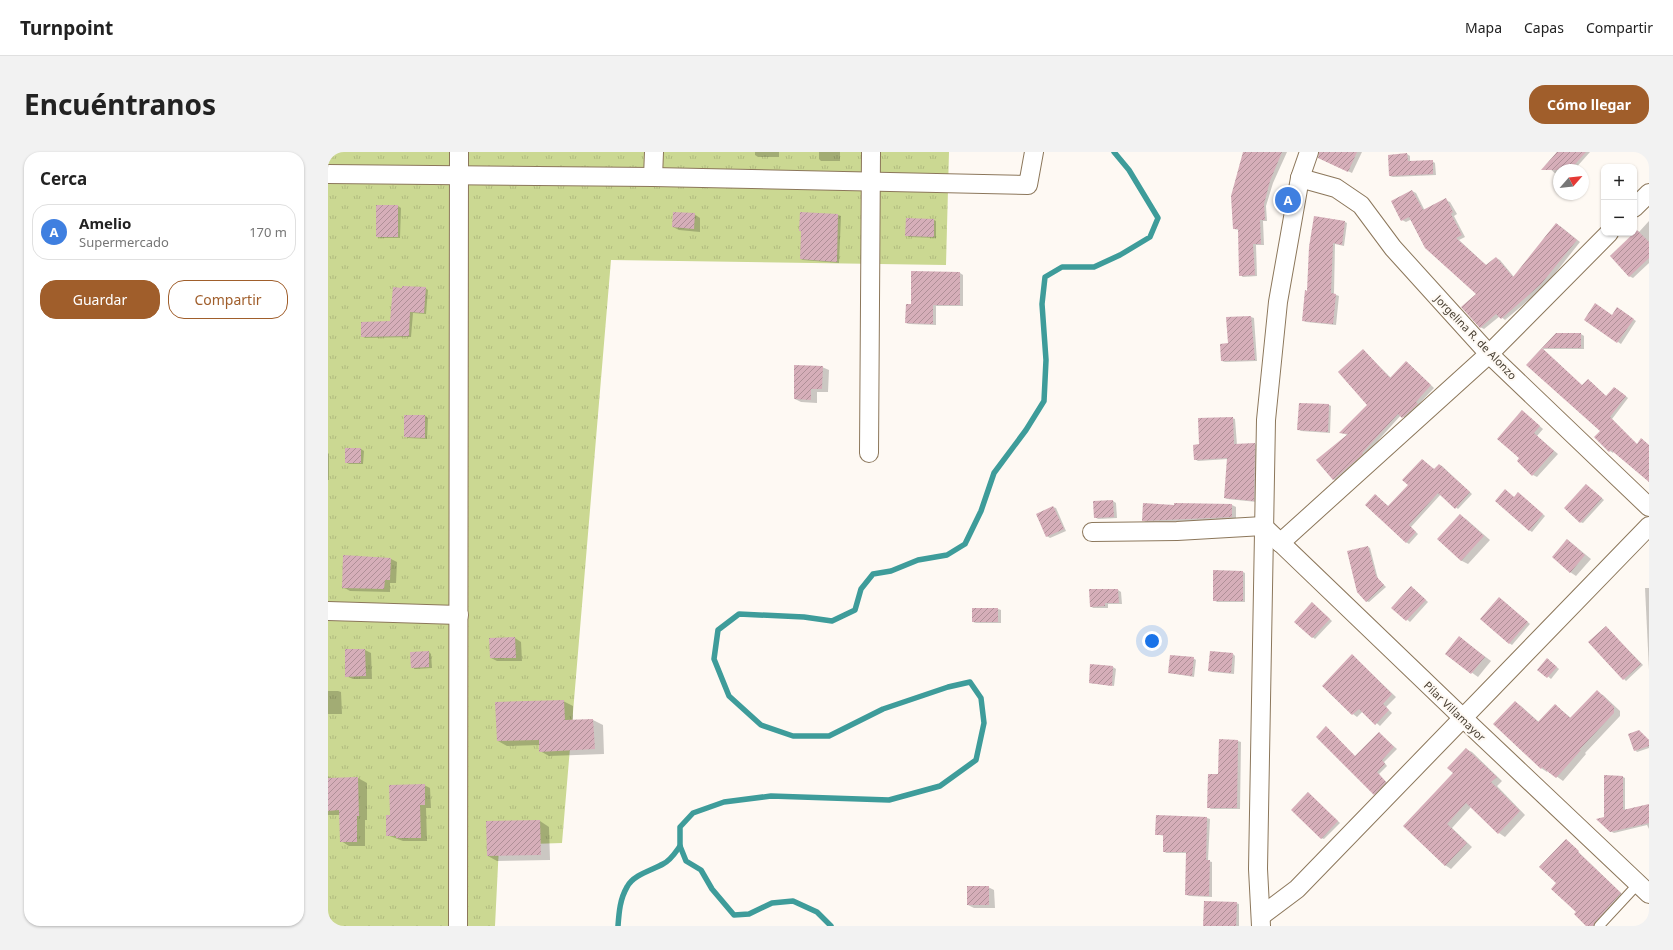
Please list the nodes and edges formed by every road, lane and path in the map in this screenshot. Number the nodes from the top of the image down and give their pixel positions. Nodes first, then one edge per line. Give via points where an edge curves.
1 (459, 152) edge
2 (654, 152) edge
3 (871, 152) edge
4 (1034, 152) edge
5 (1309, 152) edge
6 (328, 174) edge
7 (459, 175) junction
8 (653, 177) junction
9 (1300, 178) junction
10 (871, 182) junction
11 (1649, 193) edge
12 (1637, 205) edge
13 (1607, 236) edge
14 (1489, 354) junction
15 (869, 453) dead end
16 (1649, 507) edge
17 (1263, 526) junction
18 (1649, 526) edge
19 (1092, 532) dead end
20 (1280, 543) junction
21 (328, 612) edge
22 (459, 615) junction
23 (1462, 718) junction
24 (1646, 884) edge
25 (1261, 921) edge
26 (458, 926) edge
27 (1599, 926) edge

1 - 7 street
2 - 8 street
3 - 10 street
4 - 10 street via 1028,186
5 - 9 street
6 - 7 street
7 - 8 street
7 - 22 street
8 - 10 street
9 - 14 street, Jorgelina R. de Alonzo via 1336,188 1361,205 1393,248
9 - 17 street via 1276,318 1266,420
10 - 15 street
11 - 12 street
13 - 14 street
14 - 16 street, Jorgelina R. de Alonzo
14 - 20 street
17 - 19 street
17 - 20 street, Pilar Villamayor
17 - 25 street via 1258,869
18 - 23 street
20 - 23 street, Pilar Villamayor
21 - 22 street
22 - 26 street
23 - 24 street, Pilar Villamayor
23 - 25 street via 1297,889
24 - 27 lane

